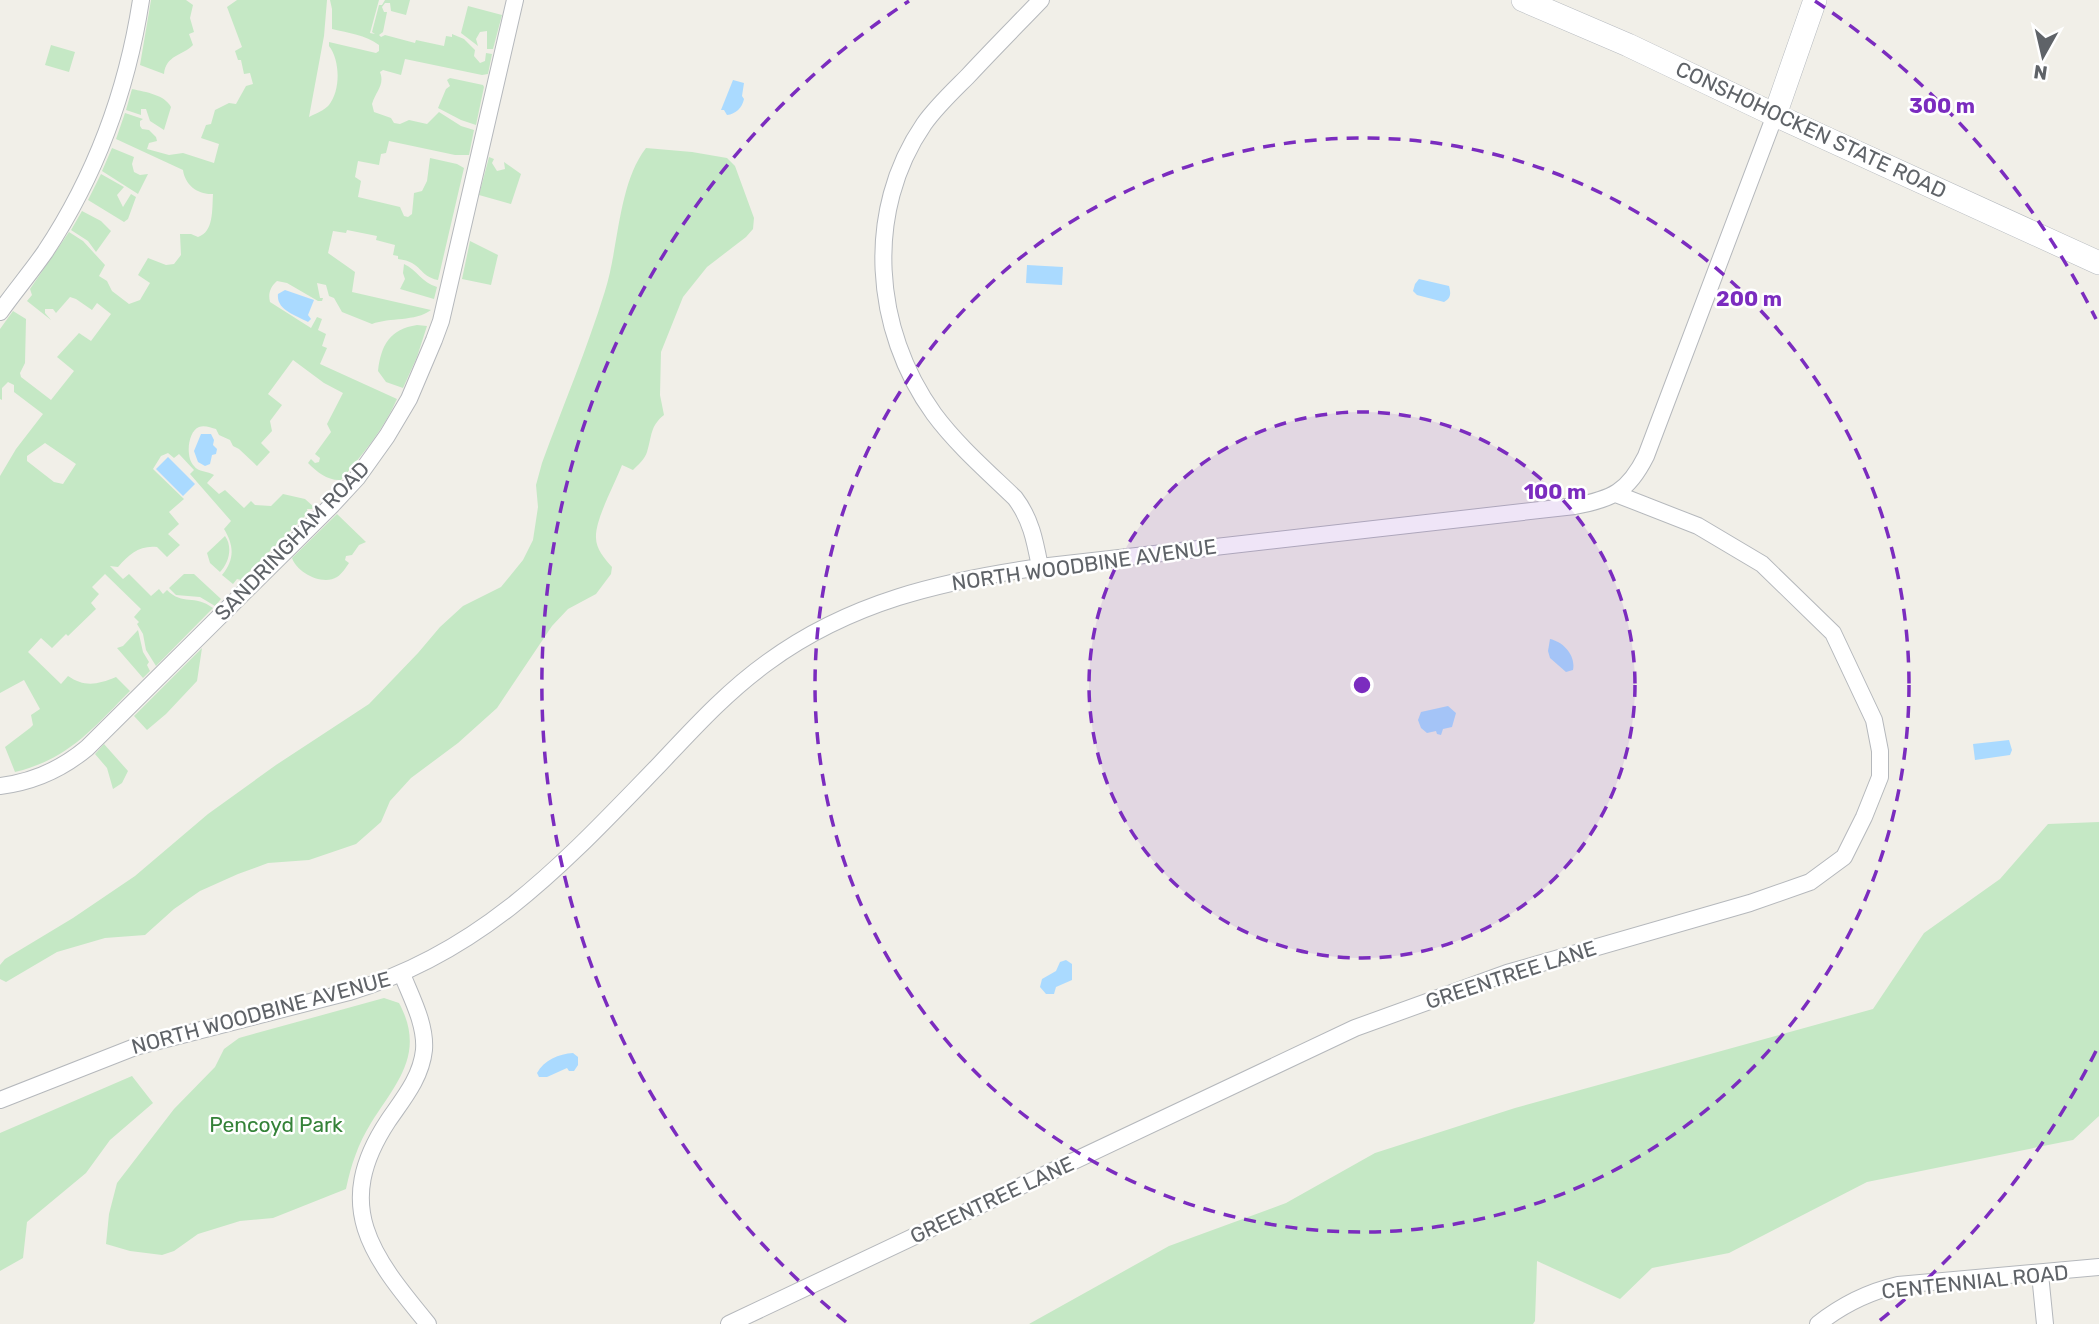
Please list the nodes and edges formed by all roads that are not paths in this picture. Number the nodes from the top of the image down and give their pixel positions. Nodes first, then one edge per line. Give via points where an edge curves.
1 (141, 0) edge
2 (515, 0) edge
3 (1041, 0) edge
4 (1523, 0) edge
5 (1815, 0) edge
6 (1775, 115) junction
7 (2099, 263) edge
8 (0, 312) edge
9 (1616, 494) junction
10 (1040, 567) junction
11 (0, 786) edge
12 (402, 974) junction
13 (0, 1100) edge
14 (2099, 1268) edge
15 (2040, 1274) junction
16 (428, 1324) edge
17 (729, 1324) edge
18 (1818, 1324) edge
19 (2045, 1324) edge

1 - 8 street via 117,108 90,173 46,251
2 - 11 street, SANDRINGHAM ROAD via 440,325 413,392 381,446 326,511 87,748 52,771
3 - 10 street via 936,109 912,143 890,203 883,270 888,316 911,378 947,431 1024,510
4 - 6 main road, CONSHOHOCKEN STATE ROAD
5 - 6 main road
6 - 7 main road, CONSHOHOCKEN STATE ROAD
6 - 9 street via 1646,456 1630,482
9 - 10 street, NORTH WOODBINE AVENUE via 1575,506
9 - 17 street, GREENTREE LANE via 1698,526 1762,564 1833,633 1874,720 1880,751 1880,777 1843,856 1810,882 1507,973 1355,1028
10 - 12 street, NORTH WOODBINE AVENUE via 926,587 872,605 818,630 769,661 728,693 572,855 521,899 469,937
12 - 13 street, NORTH WOODBINE AVENUE via 349,992 135,1046
12 - 16 street via 422,1031 422,1062 369,1153 360,1189 361,1209 370,1243
14 - 15 street, CENTENNIAL ROAD
15 - 18 street, CENTENNIAL ROAD via 1898,1285 1849,1303
15 - 19 street

